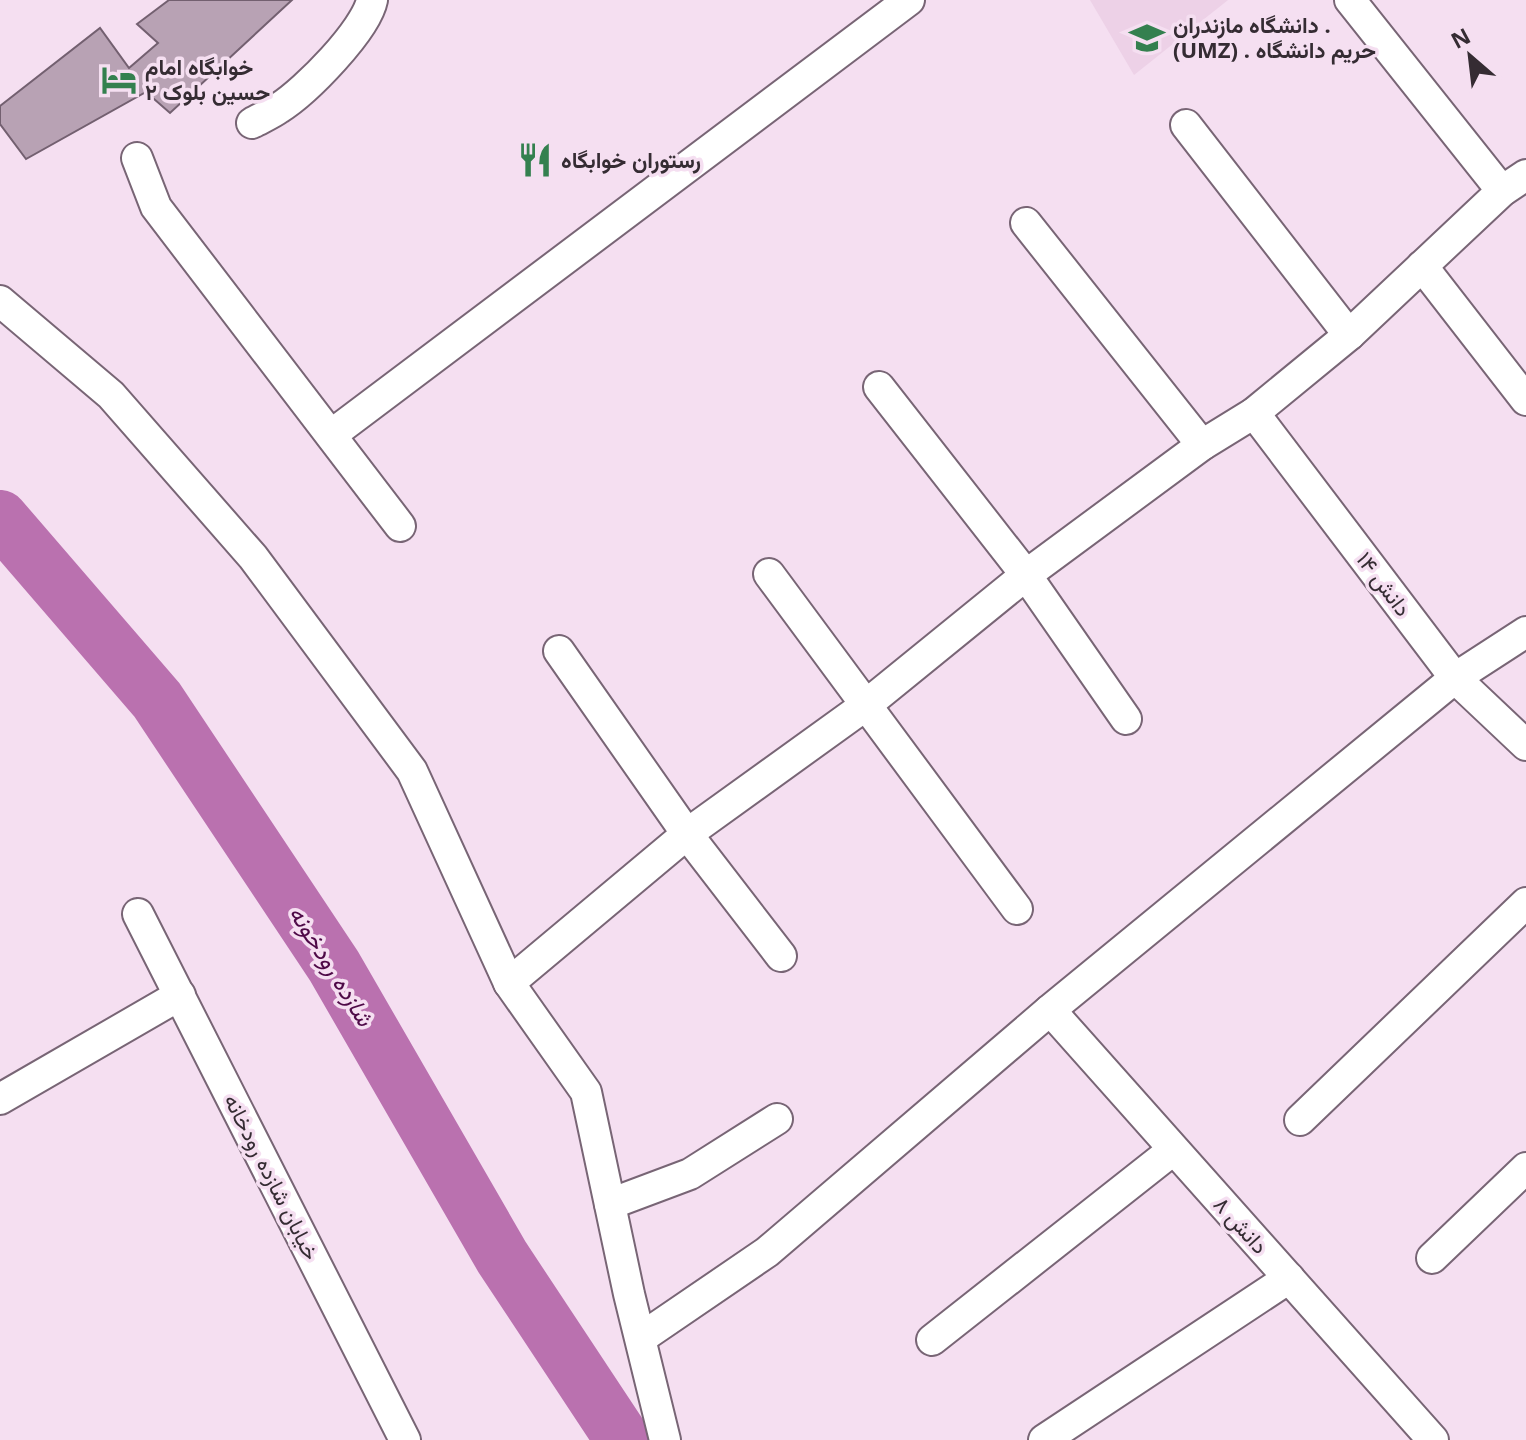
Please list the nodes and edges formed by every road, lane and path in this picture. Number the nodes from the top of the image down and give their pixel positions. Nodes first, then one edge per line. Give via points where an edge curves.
1 (372, 0) edge
2 (909, 0) edge
3 (1350, 0) edge
4 (252, 123) dead end
5 (1186, 125) dead end
6 (137, 158) dead end
7 (1514, 183) edge
8 (1026, 223) dead end
9 (1422, 266) junction
10 (0, 301) edge
11 (1349, 335) junction
12 (879, 387) dead end
13 (1526, 400) edge
14 (1254, 413) junction
15 (331, 435) junction
16 (1202, 445) junction
17 (400, 526) dead end
18 (769, 574) dead end
19 (1026, 575) junction
20 (1526, 632) edge
21 (559, 651) dead end
22 (1455, 678) junction
23 (866, 705) junction
24 (1126, 719) dead end
25 (1526, 745) edge
26 (687, 834) junction
27 (1526, 903) edge
28 (1017, 909) dead end
29 (138, 914) dead end
30 (781, 956) dead end
31 (509, 983) junction
32 (180, 995) junction
33 (1050, 1010) junction
34 (0, 1099) edge
35 (777, 1119) dead end
36 (1300, 1120) dead end
37 (1173, 1150) junction
38 (1526, 1168) edge
39 (610, 1204) junction
40 (1432, 1258) dead end
41 (1289, 1278) junction
42 (641, 1338) junction
43 (932, 1340) dead end
44 (405, 1440) edge
45 (665, 1440) edge
46 (1044, 1440) edge
47 (1433, 1440) edge

1 - 4 street via 369,15 339,53 281,107
2 - 15 street
3 - 7 street
5 - 11 street
6 - 15 street via 156,207
7 - 9 street
8 - 16 street
9 - 11 street
9 - 13 street
10 - 31 street via 111,395 253,557 412,771
11 - 14 street
12 - 19 street
14 - 16 street
14 - 22 street, دانش ۱۴
15 - 17 street
16 - 19 street
18 - 23 street
19 - 23 street
19 - 24 street
20 - 22 street
21 - 26 street
22 - 25 street, دانش ۱۴
22 - 33 street
23 - 26 street
23 - 28 street
26 - 30 street
26 - 31 street
27 - 36 street
29 - 32 street, خیابان شازده رودخانه
31 - 39 street via 586,1092
32 - 34 street
32 - 44 street, خیابان شازده رودخانه
33 - 37 street, دانش ۸
33 - 42 street via 767,1252
35 - 39 street via 690,1174
37 - 41 street, دانش ۸
37 - 43 street
38 - 40 street
39 - 42 street
41 - 46 street
41 - 47 street, دانش ۸
42 - 45 street

